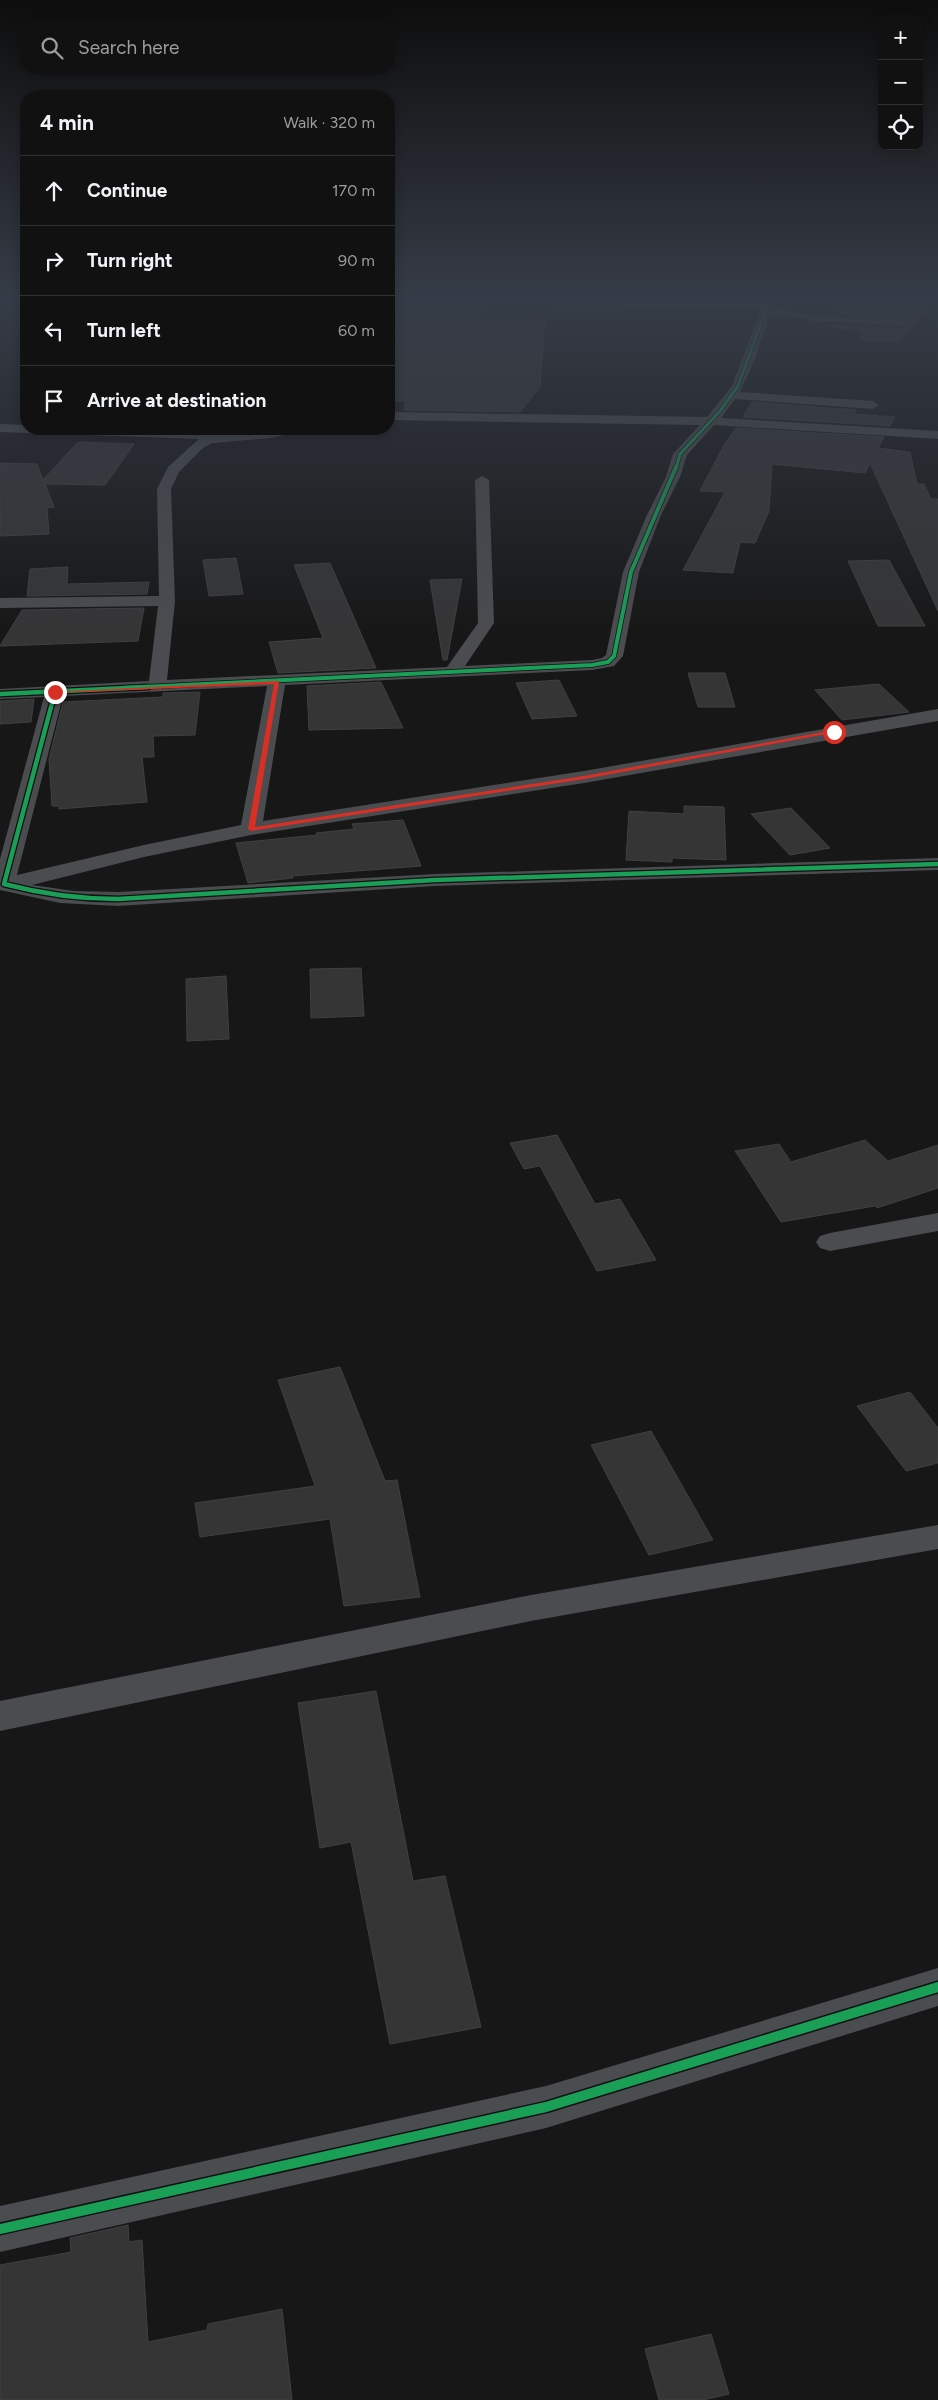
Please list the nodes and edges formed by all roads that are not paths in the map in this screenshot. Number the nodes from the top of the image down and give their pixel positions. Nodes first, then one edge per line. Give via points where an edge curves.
1 (719, 410) edge
2 (395, 416) edge
3 (20, 421) edge
4 (711, 421) junction
5 (6, 428) edge
6 (20, 428) edge
7 (205, 435) edge
8 (248, 435) edge
9 (223, 436) junction
10 (936, 438) edge
11 (482, 480) dead end
12 (167, 601) junction
13 (0, 603) edge
14 (453, 671) junction
15 (277, 682) junction
16 (156, 688) junction
17 (55, 692) junction
18 (0, 694) edge
19 (938, 715) edge
20 (251, 829) junction
21 (938, 864) edge
22 (2, 885) edge
23 (938, 1222) edge
24 (830, 1242) dead end
25 (938, 1537) edge
26 (0, 1716) edge
27 (938, 1987) edge
28 (0, 2229) edge

1 - 4 street
2 - 4 street
3 - 5 street
4 - 10 street
4 - 14 street via 680,454 631,572 614,656 608,662
5 - 6 street
7 - 9 street
8 - 9 street
9 - 12 street via 211,438 192,451 173,470 164,489
11 - 14 street via 486,624
12 - 13 street
12 - 16 street
14 - 15 street
15 - 16 street
15 - 20 street
16 - 17 street
17 - 18 street
17 - 22 street
19 - 20 street via 584,777
20 - 22 street
21 - 22 street via 435,880 118,899 44,895
23 - 24 street
25 - 26 street via 531,1608
27 - 28 street via 546,2107

